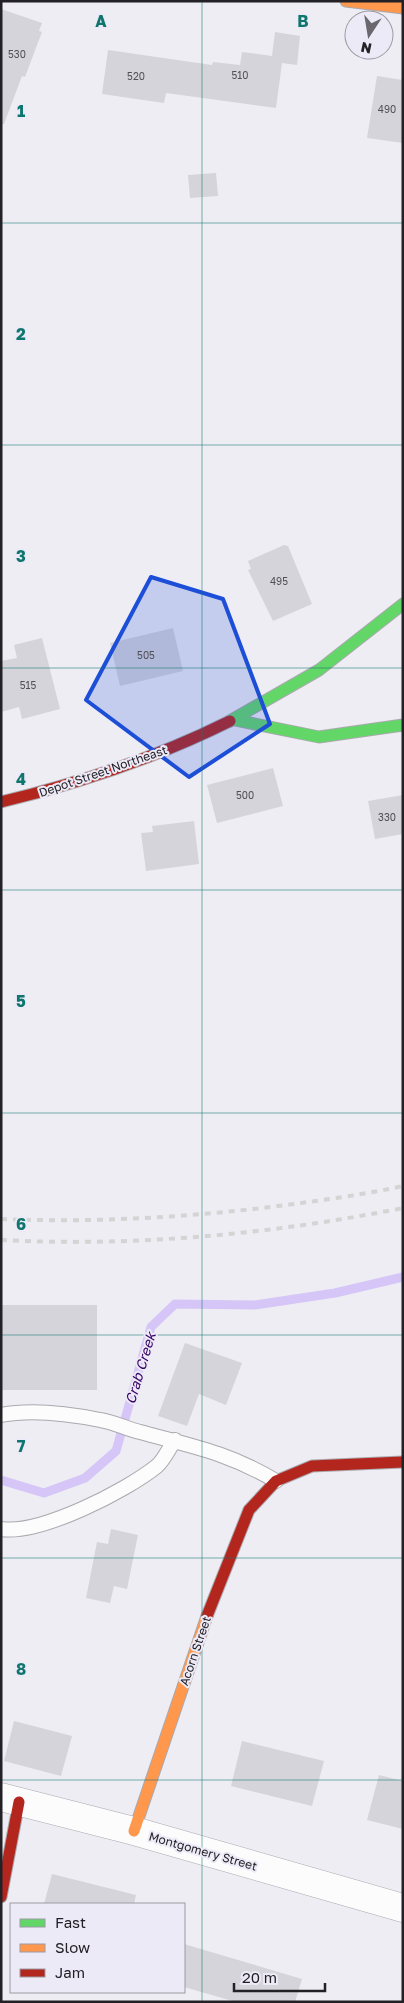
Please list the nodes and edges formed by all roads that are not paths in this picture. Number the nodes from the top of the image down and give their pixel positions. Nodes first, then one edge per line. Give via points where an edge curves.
1 (346, 1) edge
2 (403, 8) edge
3 (403, 604) edge
4 (235, 720) junction
5 (403, 725) edge
6 (1, 802) edge
7 (1, 1415) edge
8 (174, 1440) junction
9 (403, 1462) edge
10 (276, 1481) junction
11 (1, 1529) edge
12 (10, 1800) edge
13 (134, 1831) junction
14 (1, 1897) edge
15 (403, 1908) edge

1 - 2 street
3 - 4 street, Depot Street Northeast via 319,670
4 - 5 street via 320,737
4 - 6 street, Depot Street Northeast via 147,758 41,793
7 - 8 lane via 53,1414 101,1420
8 - 10 lane via 249,1464
8 - 11 lane via 159,1465 92,1506 11,1531
9 - 10 street via 312,1466
10 - 13 street, Acorn Street via 249,1510 214,1594
12 - 13 street, Montgomery Street
12 - 14 street
13 - 15 street, Montgomery Street

